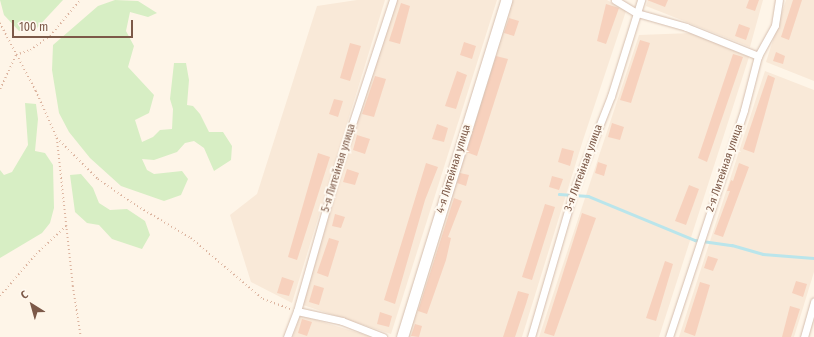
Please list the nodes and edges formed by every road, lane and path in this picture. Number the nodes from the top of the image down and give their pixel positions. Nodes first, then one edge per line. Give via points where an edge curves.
1 (80, 0) edge
2 (393, 0) edge
3 (506, 0) edge
4 (615, 0) edge
5 (640, 0) edge
6 (779, 0) edge
7 (636, 13) junction
8 (0, 23) edge
9 (16, 55) junction
10 (758, 56) junction
11 (0, 89) edge
12 (57, 138) junction
13 (66, 226) junction
14 (0, 296) edge
15 (814, 301) edge
16 (297, 311) junction
17 (81, 337) edge
18 (287, 337) edge
19 (383, 337) edge
20 (402, 337) edge
21 (531, 337) edge
22 (669, 337) edge
23 (804, 337) edge

1 - 9 path via 50,36 30,50
2 - 16 street, 5-я Литейная улица via 338,167
3 - 20 street, 4-я Литейная улица
4 - 7 street
5 - 7 street, 3-я Литейная улица
6 - 10 street, 2-я Литейная улица via 775,25
7 - 10 street via 686,27
7 - 21 street, 3-я Литейная улица via 611,96 574,190
8 - 9 path
9 - 11 path
9 - 12 path
10 - 22 street, 2-я Литейная улица via 744,110
12 - 13 path
12 - 16 path via 98,179 190,238 263,299
13 - 14 path via 36,254
13 - 17 path
15 - 23 street
16 - 18 street, 5-я Литейная улица
16 - 19 street via 342,321

